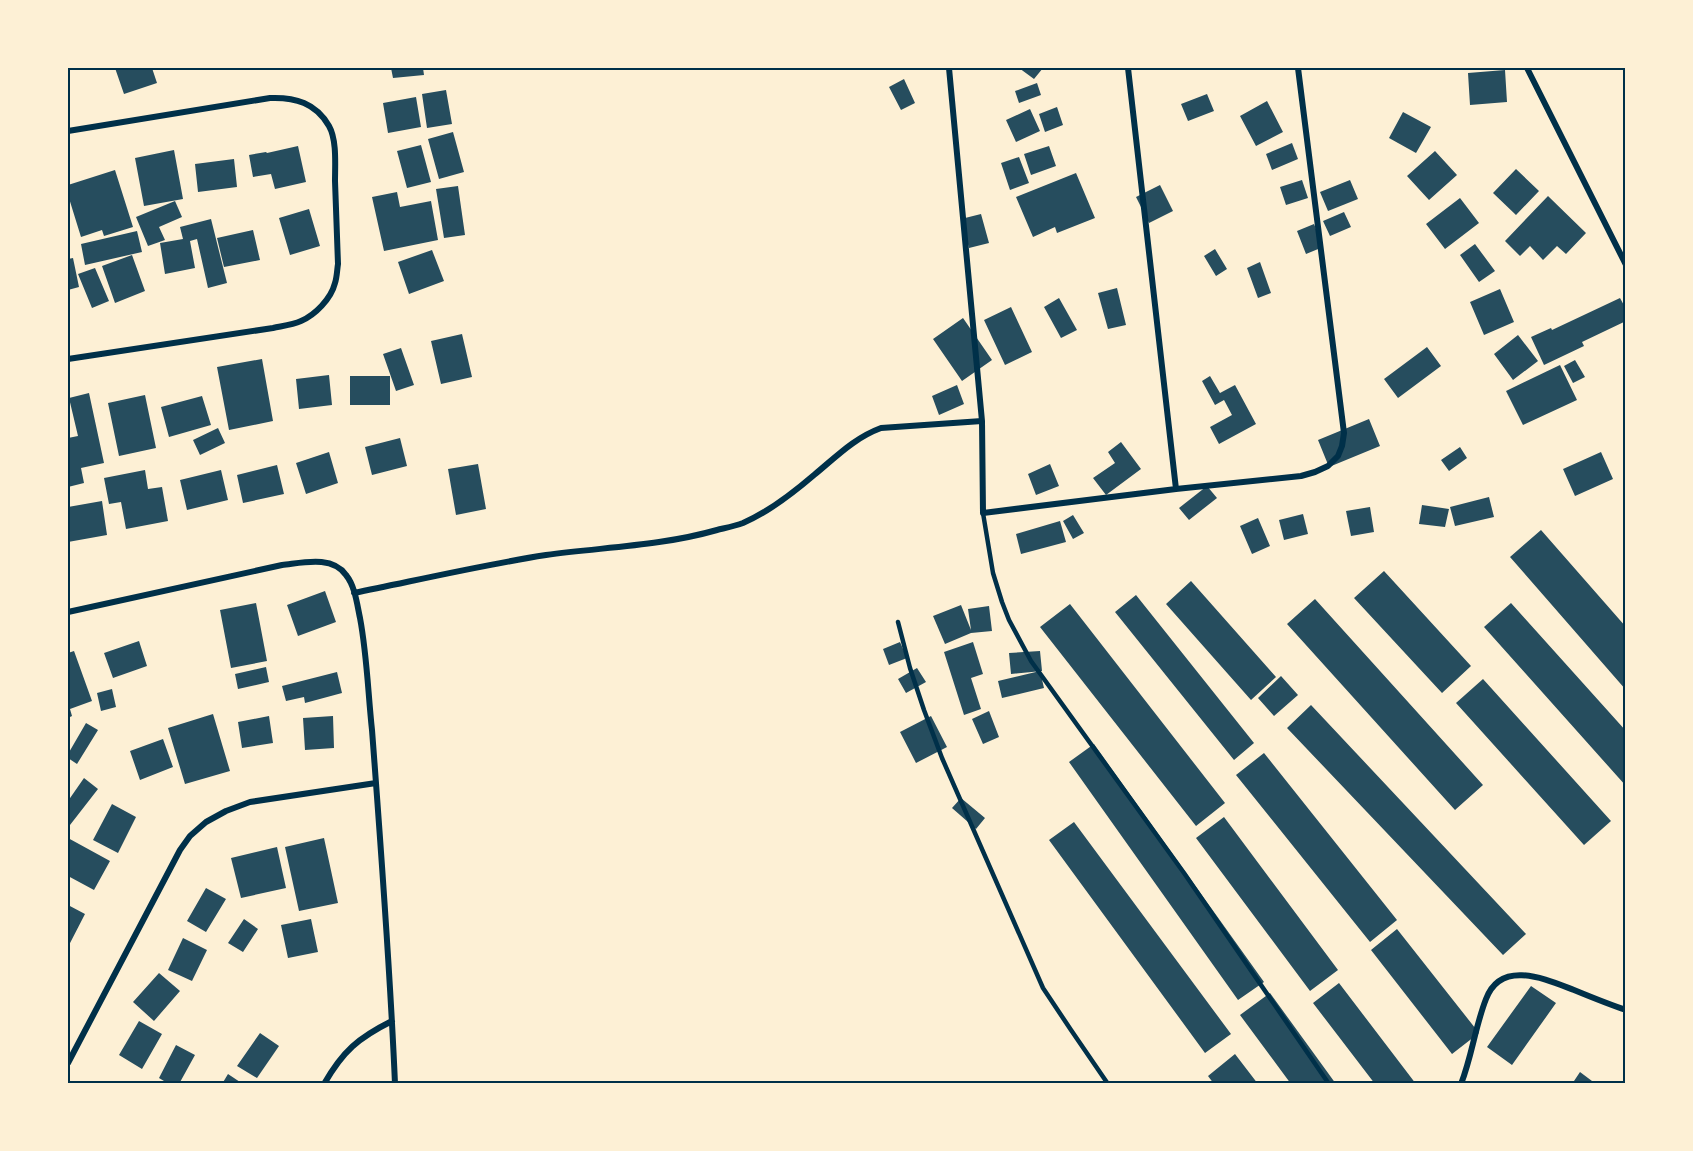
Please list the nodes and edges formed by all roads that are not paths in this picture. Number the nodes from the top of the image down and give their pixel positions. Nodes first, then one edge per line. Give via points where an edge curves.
1 (949, 68) edge
2 (1128, 68) edge
3 (1298, 68) edge
4 (1527, 68) edge
5 (68, 131) edge
6 (1626, 265) edge
7 (68, 359) edge
8 (982, 421) junction
9 (1176, 489) junction
10 (983, 513) junction
11 (354, 593) junction
12 (68, 612) edge
13 (898, 622) dead end
14 (376, 783) junction
15 (1626, 1010) edge
16 (392, 1021) junction
17 (68, 1063) edge
18 (324, 1083) edge
19 (395, 1083) edge
20 (1108, 1083) edge
21 (1329, 1083) edge
22 (1461, 1083) edge

1 - 8 street
2 - 9 street
3 - 9 street via 1344,433 1342,446 1328,466 1301,476
4 - 6 street
5 - 7 street via 270,98 302,101 330,127 338,264 332,293 301,321
8 - 10 street
8 - 11 street via 881,428 866,434 786,497 742,524 698,536 519,560
9 - 10 street
10 - 21 lane via 1000,596 1031,661
11 - 12 street via 340,568 314,562 282,565
11 - 14 street via 364,642
13 - 20 lane via 909,668 942,758 1043,988
14 - 16 street
14 - 17 street via 250,802 216,817 190,836
15 - 22 street via 1534,976 1502,979 1486,998
16 - 18 street via 355,1042
16 - 19 street

